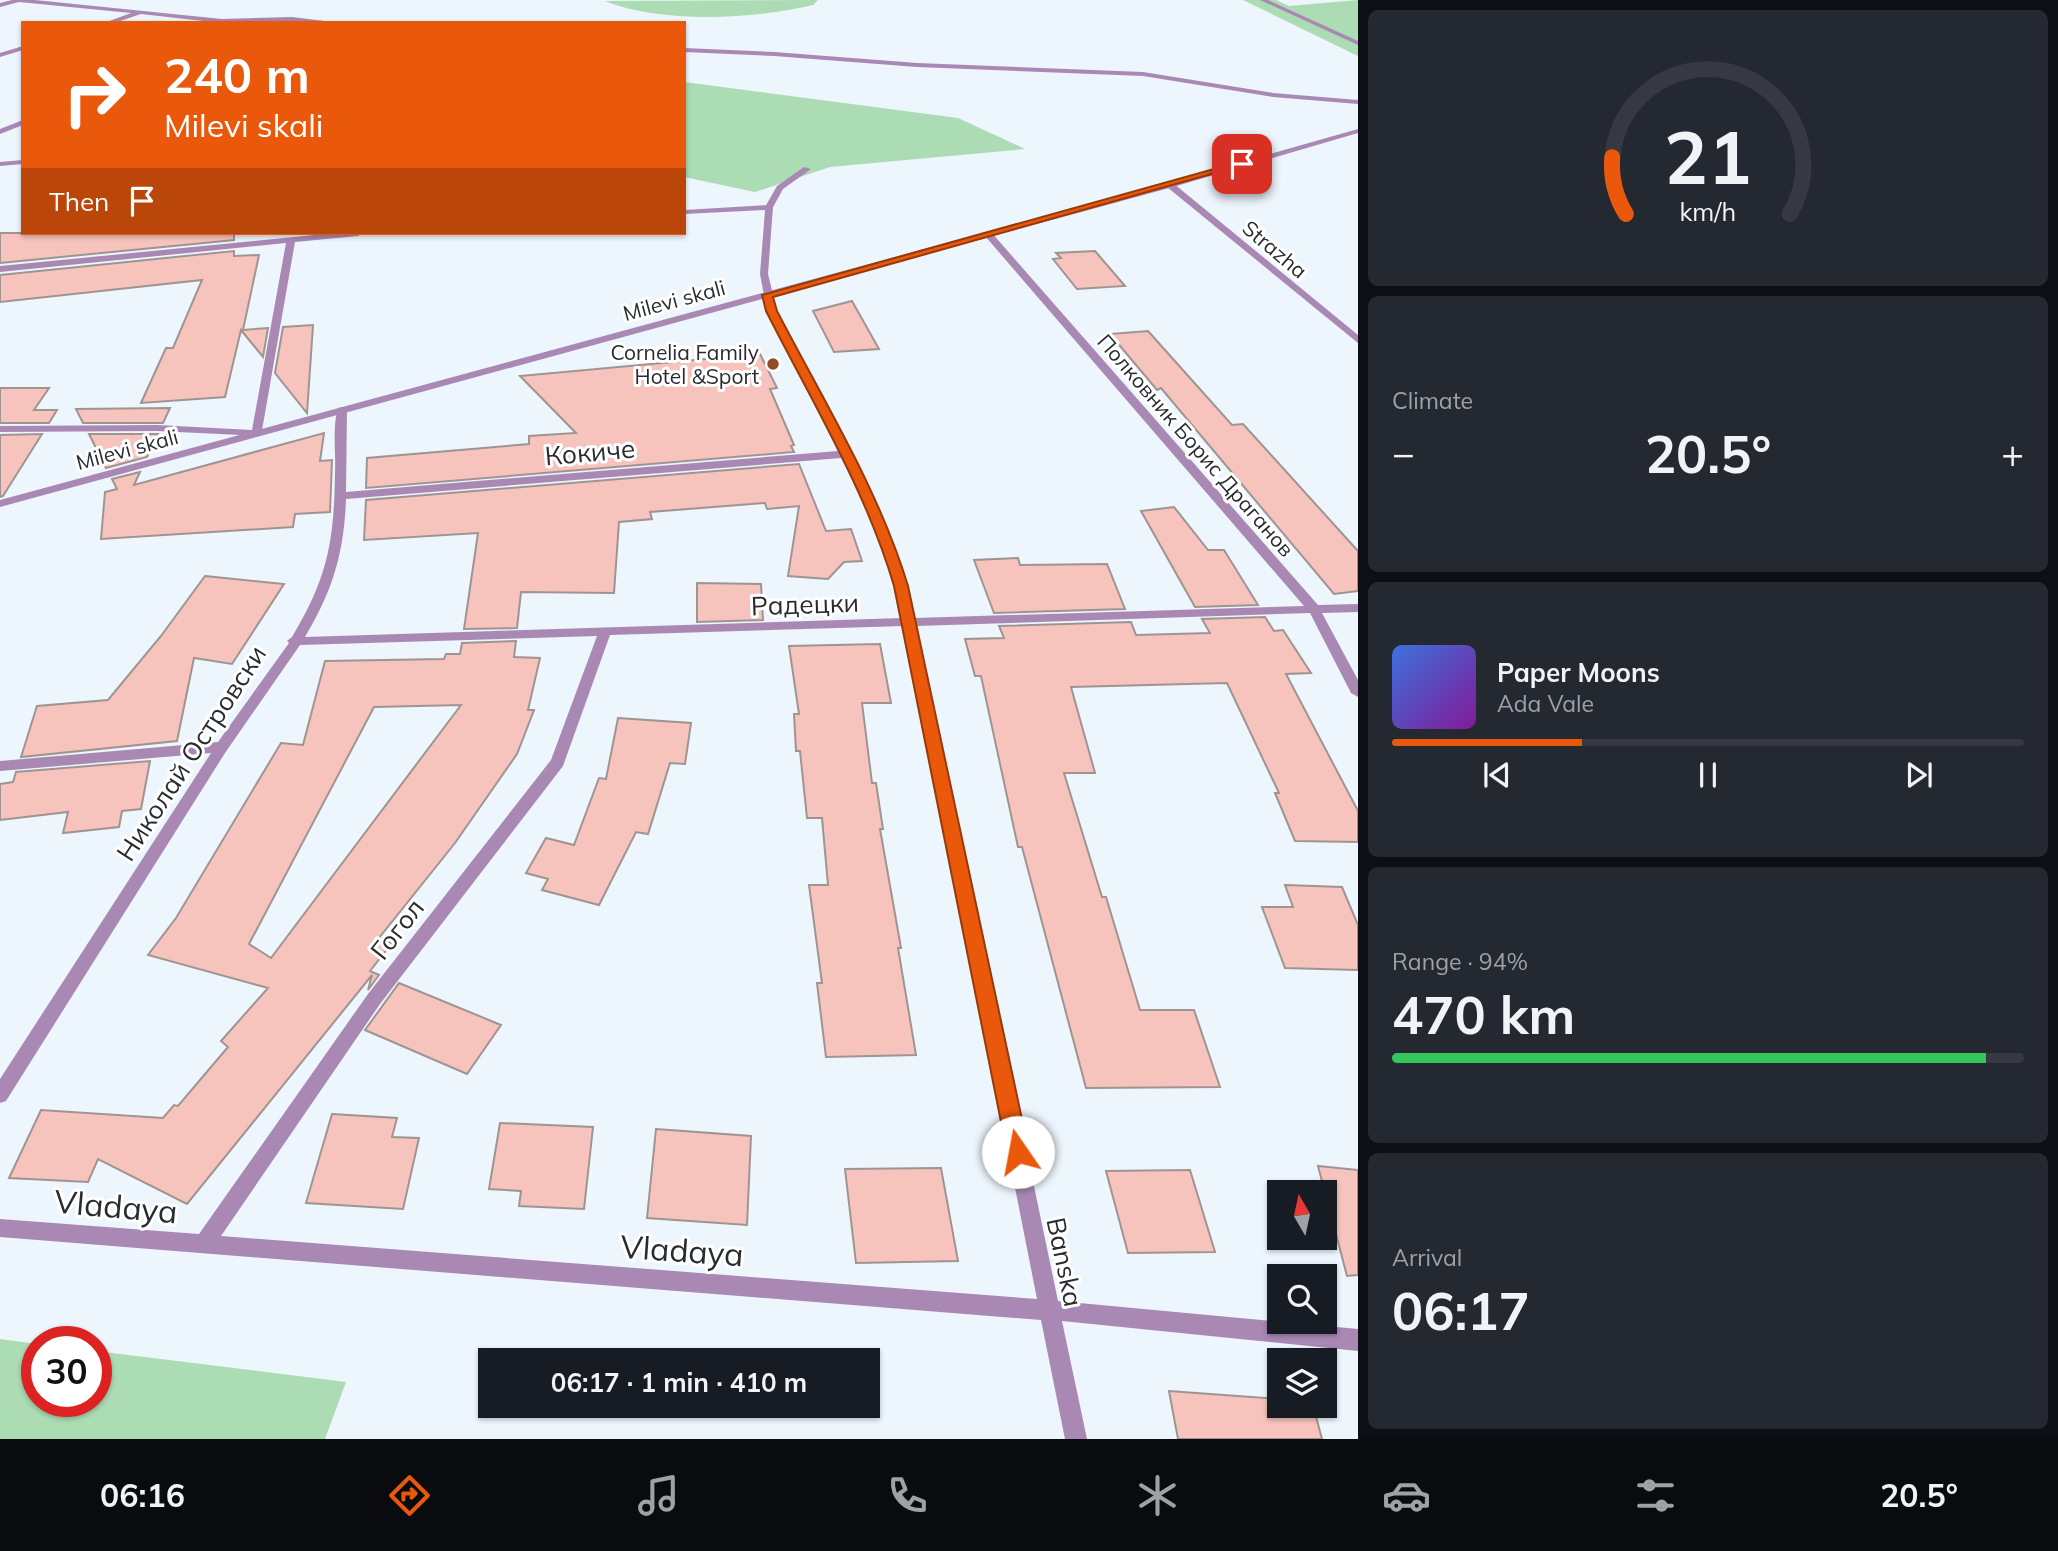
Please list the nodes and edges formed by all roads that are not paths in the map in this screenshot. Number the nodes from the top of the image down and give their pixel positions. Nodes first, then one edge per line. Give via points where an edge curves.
1 (18, 0) edge
2 (1264, 0) edge
3 (0, 5) edge
4 (146, 11) junction
5 (274, 20) joint
6 (114, 21) edge
7 (218, 21) edge
8 (250, 21) edge
9 (324, 21) edge
10 (1358, 43) edge
11 (21, 49) edge
12 (686, 50) edge
13 (0, 55) edge
14 (1358, 102) edge
15 (21, 123) edge
16 (1358, 131) edge
17 (0, 132) edge
18 (21, 162) edge
19 (0, 164) edge
20 (807, 169) dead end
21 (1170, 185) junction
22 (769, 207) junction
23 (686, 212) edge
24 (988, 234) junction
25 (307, 235) edge
26 (291, 239) junction
27 (0, 270) edge
28 (767, 295) junction
29 (1356, 336) edge
30 (342, 410) junction
31 (0, 429) edge
32 (257, 434) junction
33 (845, 454) junction
34 (339, 496) junction
35 (0, 504) edge
36 (1358, 608) edge
37 (1314, 609) junction
38 (910, 624) junction
39 (605, 632) junction
40 (295, 641) junction
41 (1358, 693) edge
42 (222, 747) junction
43 (0, 766) edge
44 (0, 1095) edge
45 (0, 1228) edge
46 (203, 1245) junction
47 (1051, 1310) junction
48 (1358, 1340) edge
49 (1076, 1439) edge

1 - 3 street
1 - 4 street
2 - 10 street
4 - 6 street
4 - 7 street
5 - 8 street
5 - 9 street
11 - 13 street
12 - 14 street via 1143,74 1273,95
15 - 17 street
16 - 21 street, Milevi skali
18 - 19 street
20 - 22 street via 780,188
21 - 24 street, Milevi skali
21 - 29 street, Strazha
22 - 23 street
22 - 28 street, Banska
24 - 28 street, Milevi skali
24 - 37 street, Полковник Борис Драганов
25 - 26 street
26 - 27 street
26 - 32 street
28 - 30 street, Milevi skali
28 - 33 street, Banska
30 - 32 street, Milevi skali
30 - 34 street, Николай Островски
31 - 32 street via 157,428
32 - 35 street, Milevi skali
33 - 34 street, Кокиче
33 - 38 street, Banska via 891,552
34 - 40 street, Николай Островски via 331,571
36 - 37 street, Радецки
37 - 38 street, Радецки
37 - 41 street, Полковник Борис Драганов
38 - 39 street, Радецки
38 - 47 street, Banska
39 - 40 street, Радецки
39 - 46 street, Гогол via 558,762 374,999
40 - 42 street, Николай Островски
42 - 43 street
42 - 44 street, Николай Островски
45 - 46 street, Vladaya
46 - 47 street, Vladaya
47 - 48 street, Vladaya
47 - 49 street, Banska

